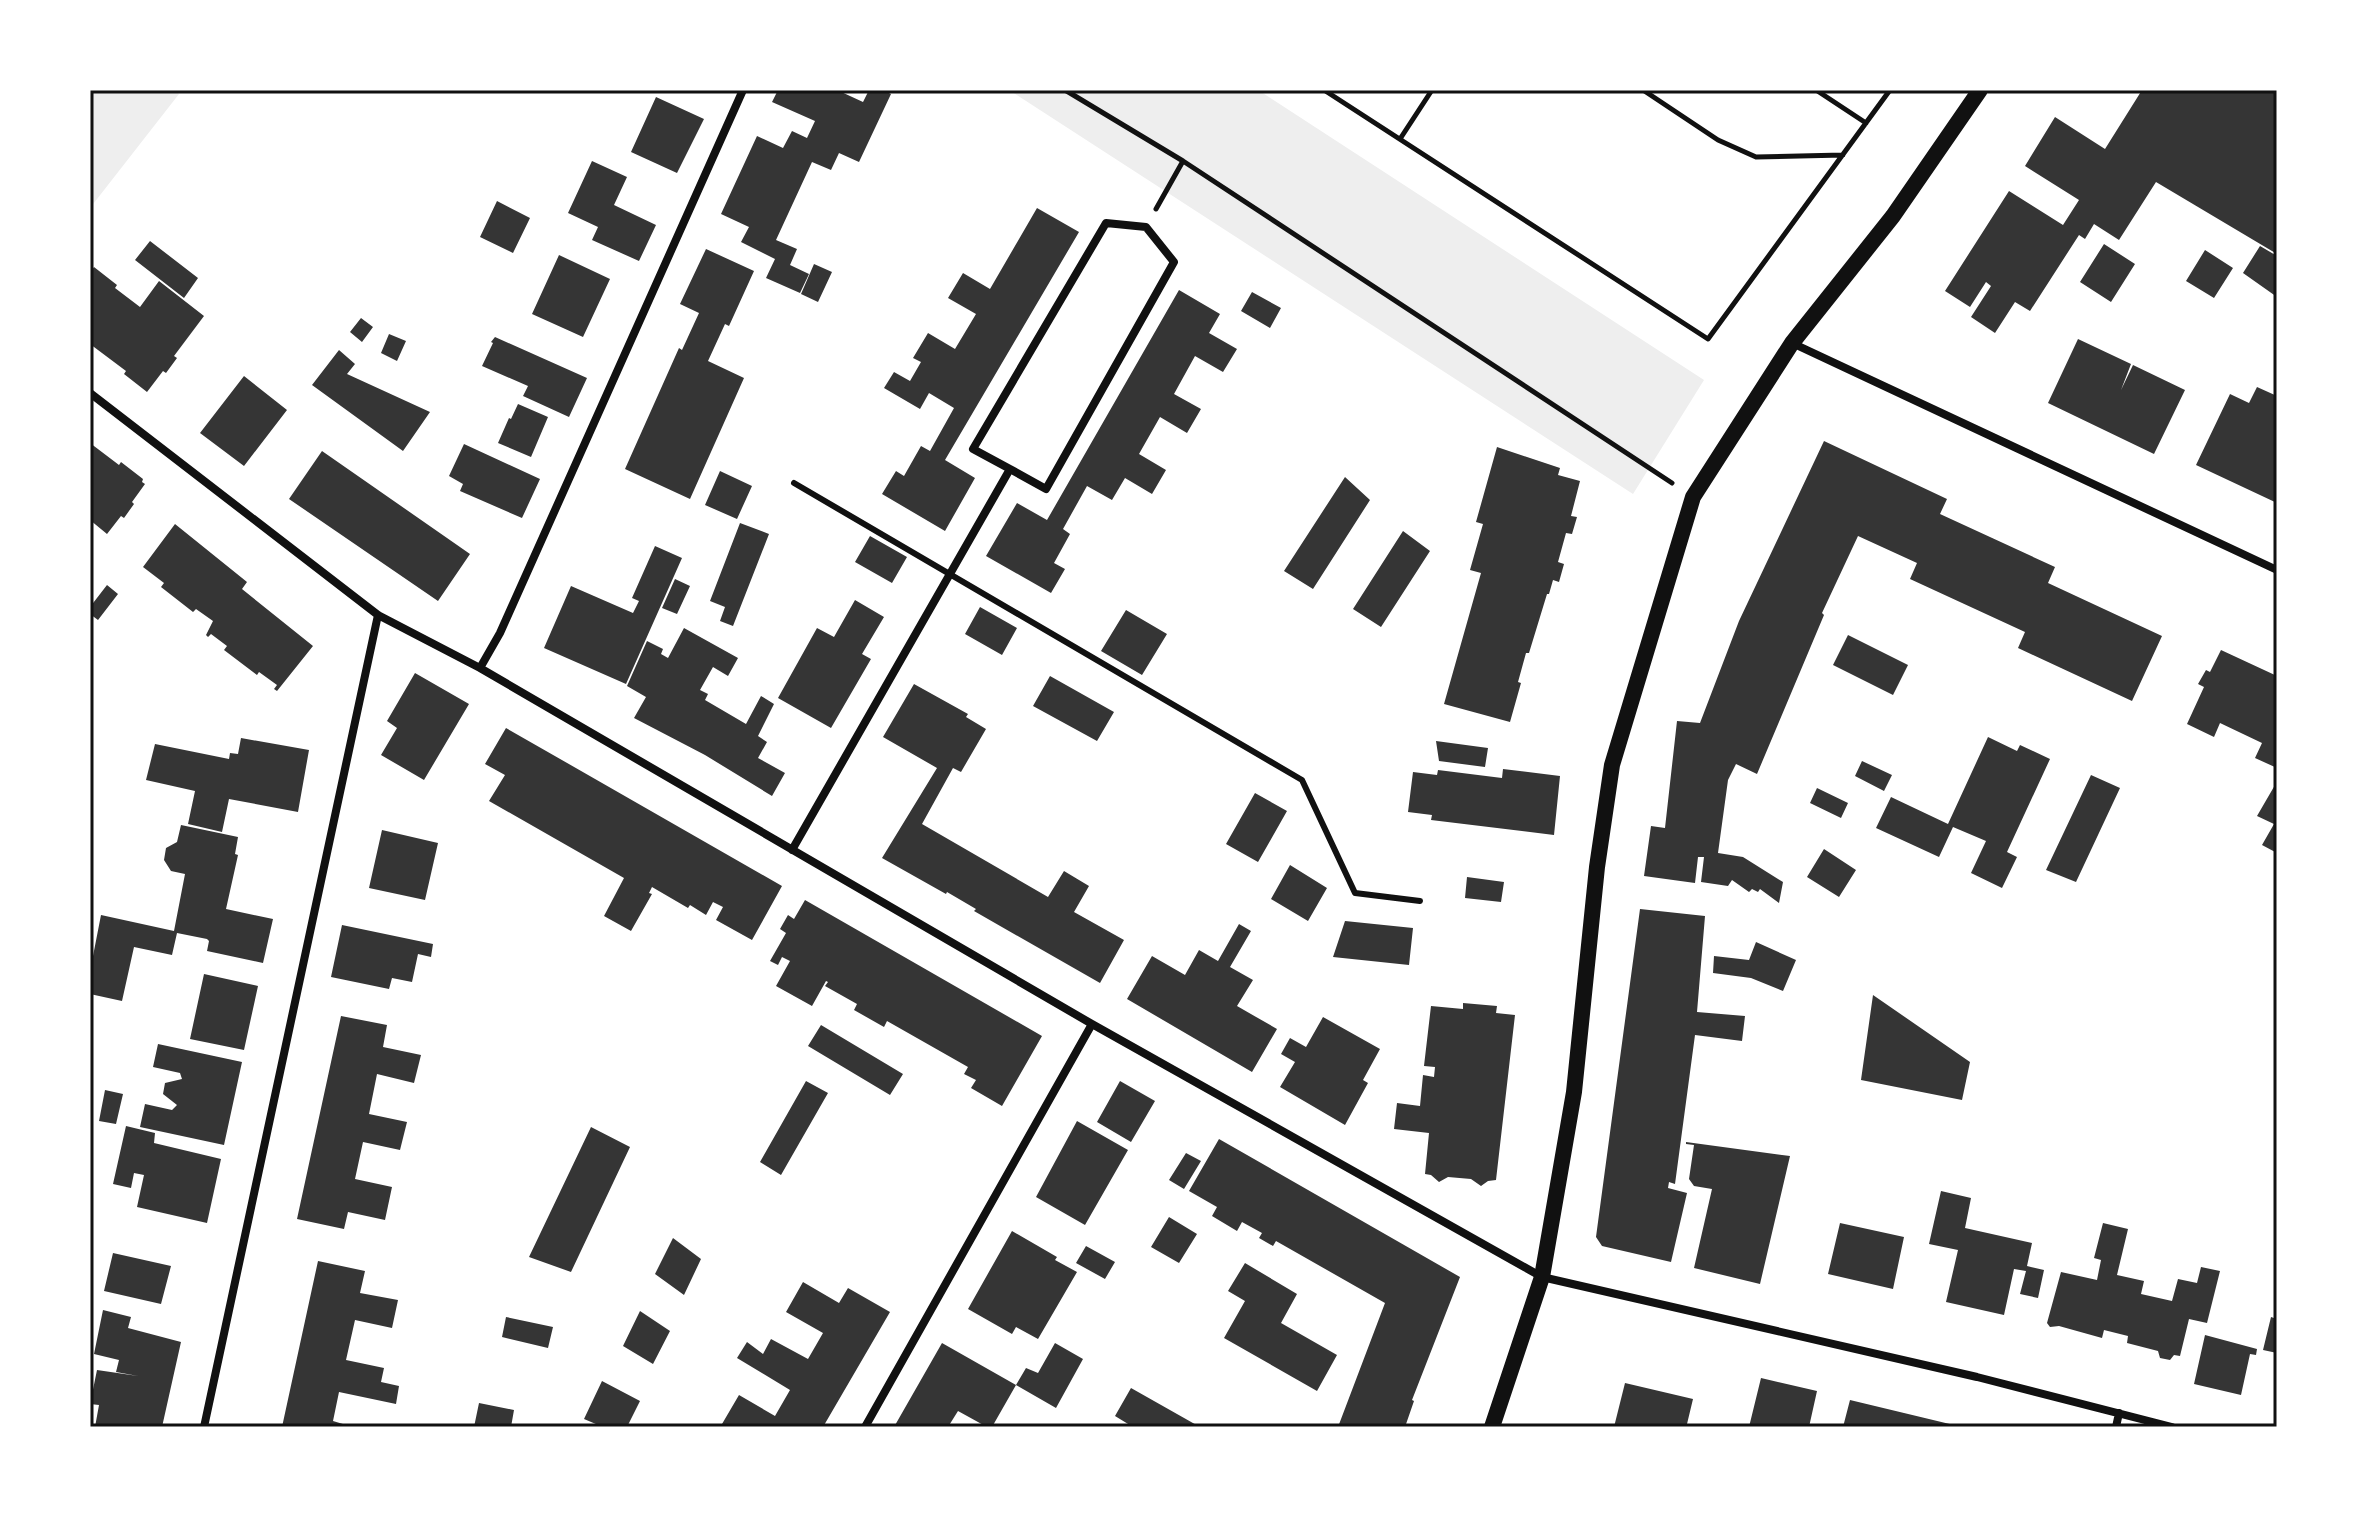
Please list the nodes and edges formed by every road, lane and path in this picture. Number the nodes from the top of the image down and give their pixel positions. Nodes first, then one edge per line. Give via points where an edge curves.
1 (743, 90) edge
2 (1065, 90) edge
3 (1324, 90) edge
4 (1432, 90) edge
5 (1643, 90) edge
6 (1816, 90) edge
7 (1890, 90) edge
8 (1980, 90) edge
9 (1866, 123) junction
10 (1400, 139) junction
11 (1843, 155) junction
12 (1183, 161) junction
13 (1146, 227) junction
14 (1792, 343) junction
15 (90, 393) edge
16 (1010, 469) junction
17 (794, 483) dead end
18 (1693, 497) junction
19 (2277, 570) edge
20 (950, 574) junction
21 (378, 615) junction
22 (480, 668) junction
23 (792, 850) junction
24 (1420, 901) dead end
25 (1092, 1024) junction
26 (1542, 1277) junction
27 (2119, 1413) junction
28 (204, 1427) edge
29 (865, 1427) edge
30 (1492, 1427) edge
31 (2116, 1427) edge
32 (2172, 1427) edge

1 - 22 street
2 - 12 path
3 - 10 path
4 - 10 path
5 - 11 path via 1718,140 1756,157
6 - 9 path
7 - 9 path
8 - 14 main road via 1893,216
9 - 11 path
10 - 11 path via 1708,339
12 - 13 path
12 - 18 path
13 - 16 street via 1106,223 973,449
13 - 16 street via 1174,262 1062,462 1046,489
14 - 18 main road
14 - 19 street
15 - 21 street
16 - 20 street
17 - 20 lane
18 - 26 main road via 1612,765 1574,1092
20 - 23 street
20 - 24 lane via 1302,780 1355,893
21 - 22 street
21 - 28 street
22 - 23 street
23 - 25 street
25 - 26 street
25 - 29 street
26 - 27 street
26 - 30 main road
27 - 31 street
27 - 32 street

